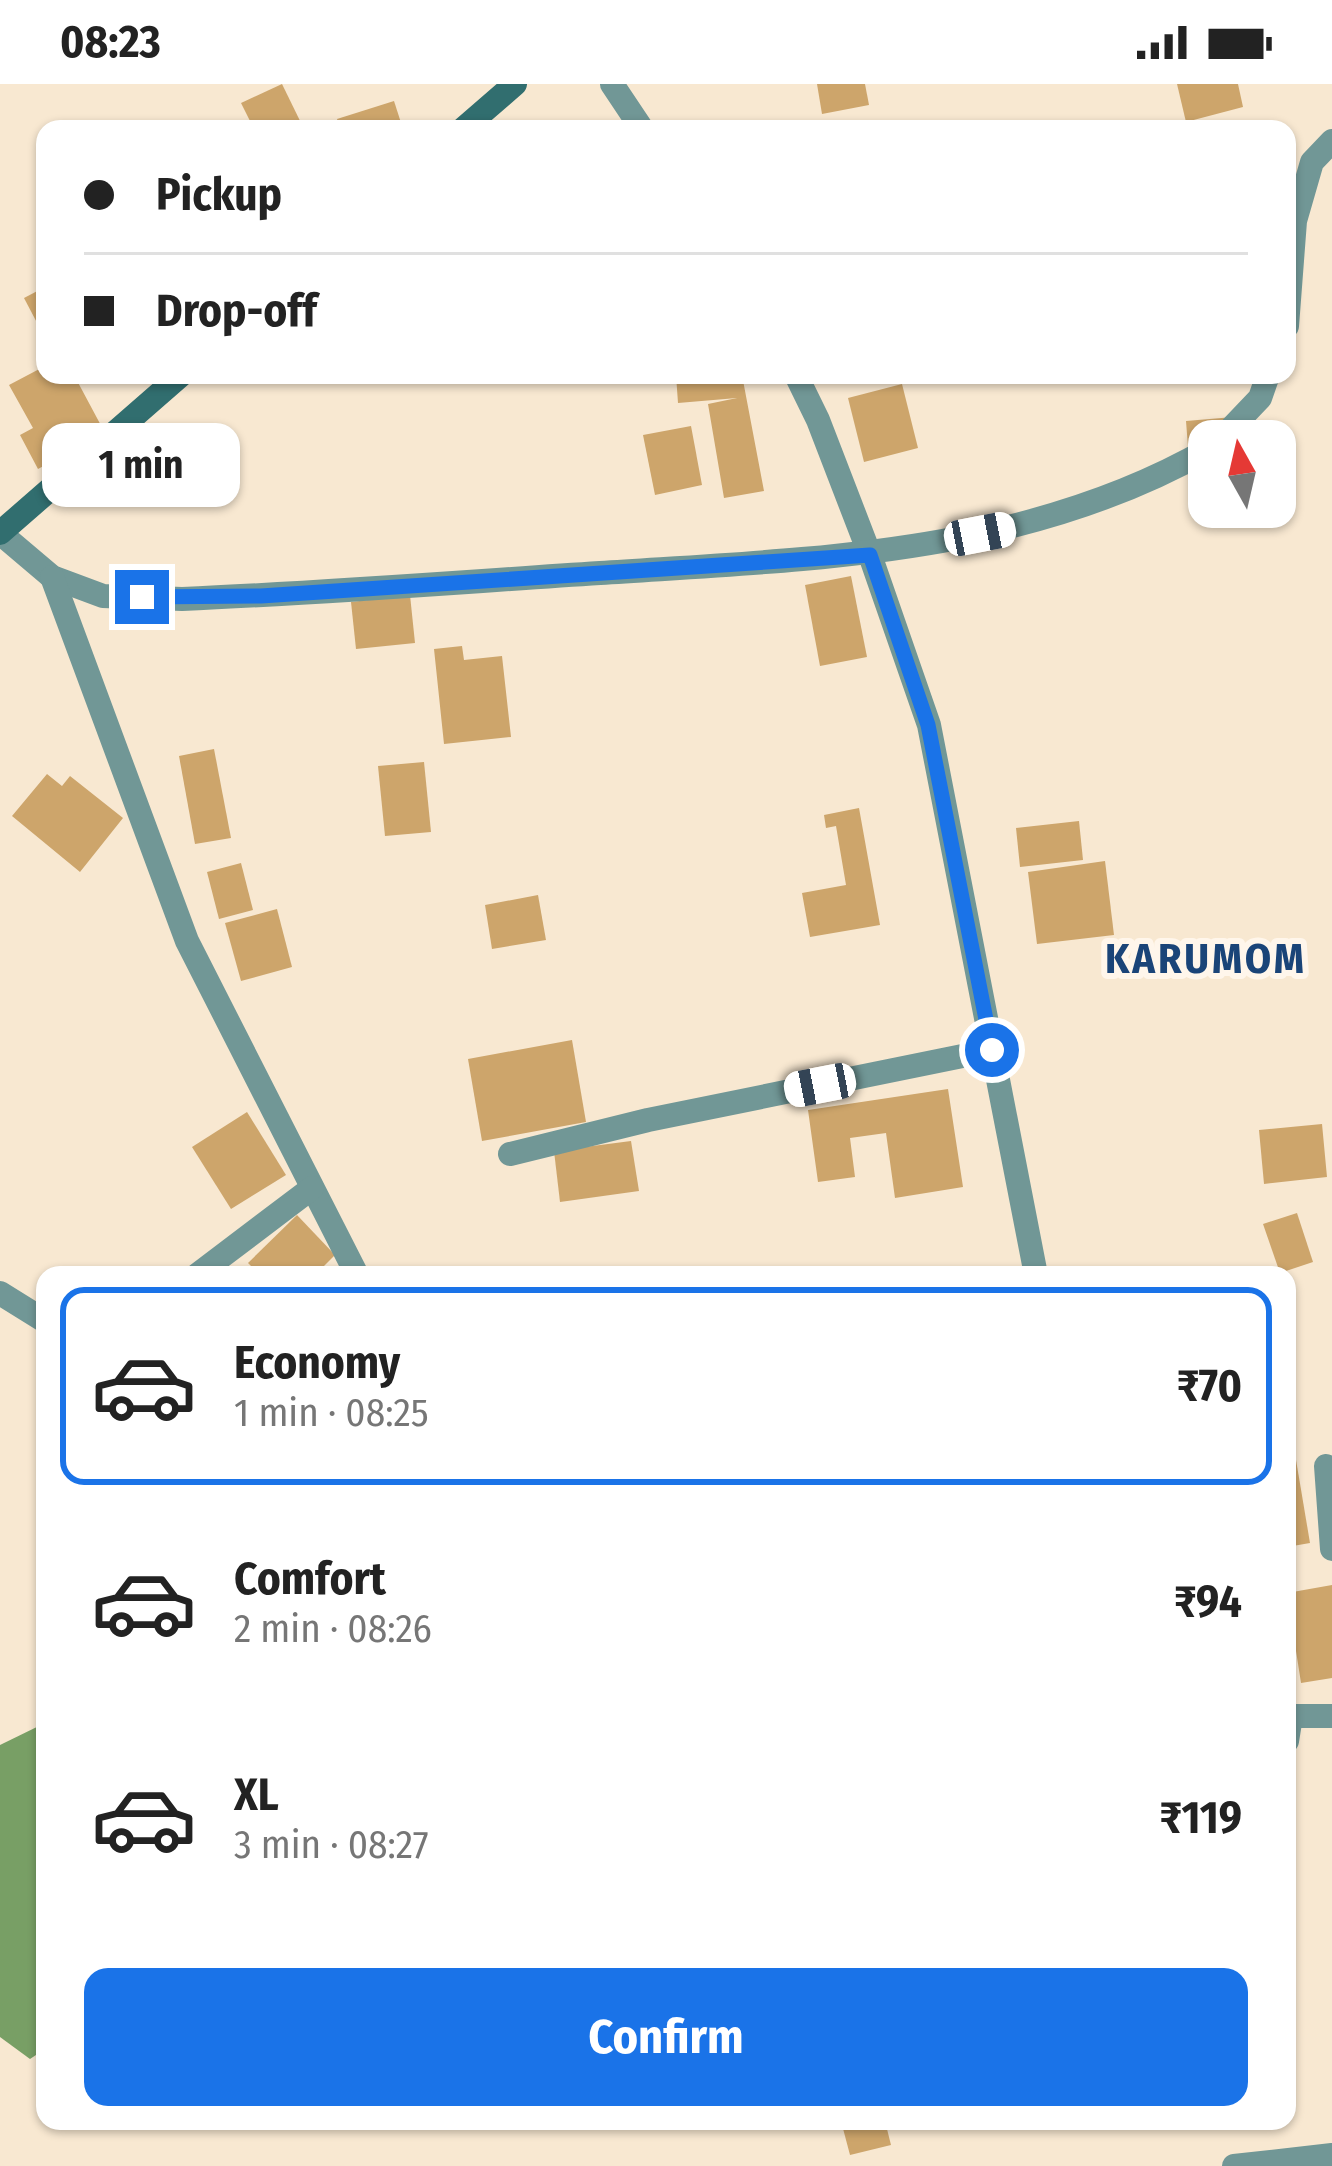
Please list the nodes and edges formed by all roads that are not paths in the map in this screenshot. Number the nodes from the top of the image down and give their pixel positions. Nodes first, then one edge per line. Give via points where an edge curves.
1 (514, 84) edge
2 (612, 84) edge
3 (473, 120) edge
4 (636, 120) edge
5 (1332, 141) edge
6 (1296, 218) edge
7 (171, 384) edge
8 (800, 384) edge
9 (1265, 384) edge
10 (1239, 420) edge
11 (1188, 461) edge
12 (0, 533) edge
13 (870, 555) junction
14 (52, 578) junction
15 (992, 1050) junction
16 (510, 1154) dead end
17 (311, 1188) junction
18 (209, 1266) edge
19 (352, 1266) edge
20 (1034, 1266) edge
21 (0, 1292) edge
22 (36, 1316) edge
23 (1326, 1466) dead end
24 (1332, 1549) edge
25 (1332, 1716) edge
26 (1296, 1723) edge
27 (1332, 2155) edge
28 (1234, 2166) edge

1 - 3 main road
2 - 4 street
5 - 6 street via 1312,162
7 - 12 main road
8 - 13 street
9 - 10 street
11 - 13 street via 1016,527
12 - 14 street
13 - 14 street via 182,599 103,596
13 - 15 street via 928,725
14 - 17 street via 187,941
15 - 16 street
15 - 20 street
17 - 18 street
17 - 19 street
21 - 22 street
23 - 24 street
25 - 26 street
27 - 28 street

